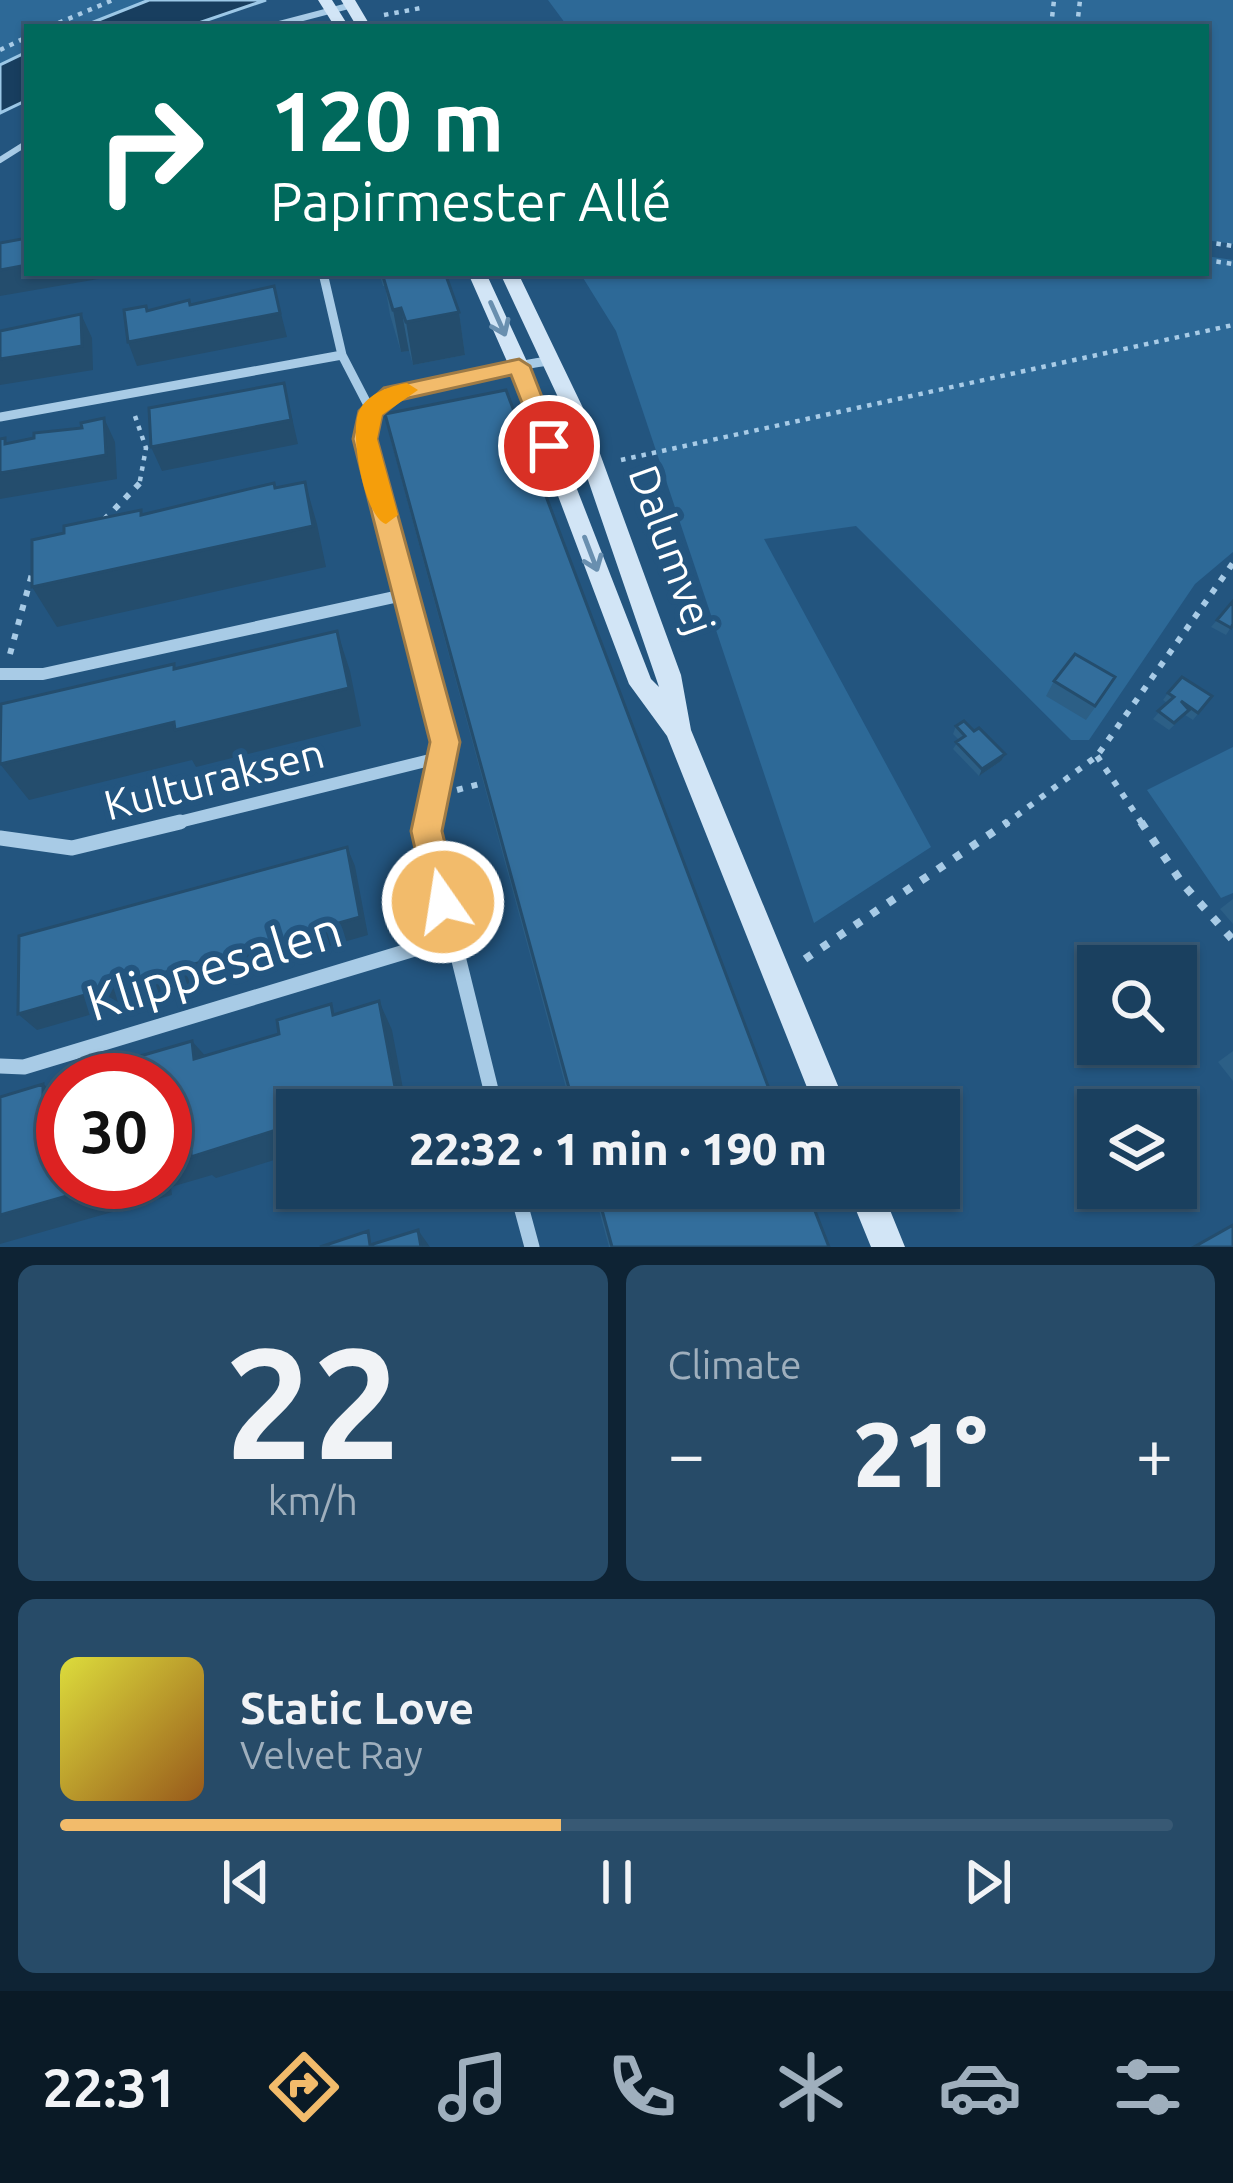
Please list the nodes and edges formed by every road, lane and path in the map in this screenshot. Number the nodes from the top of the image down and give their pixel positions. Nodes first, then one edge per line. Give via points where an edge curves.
1 (112, 0) edge
2 (350, 2) edge
3 (328, 5) edge
4 (421, 8) dead end
5 (362, 23) edge
6 (56, 24) edge
7 (276, 24) edge
8 (324, 276) edge
9 (479, 276) edge
10 (510, 276) edge
11 (1233, 325) edge
12 (343, 356) junction
13 (552, 359) junction
14 (519, 366) junction
15 (127, 396) junction
16 (371, 411) junction
17 (0, 417) edge
18 (594, 466) junction
19 (94, 527) edge
20 (1233, 563) edge
21 (33, 573) edge
22 (407, 594) junction
23 (2, 674) edge
24 (678, 730) junction
25 (1097, 756) junction
26 (442, 757) junction
27 (502, 778) edge
28 (436, 795) junction
29 (0, 838) edge
30 (451, 938) junction
31 (1233, 940) edge
32 (778, 978) junction
33 (0, 1066) edge
34 (491, 1089) edge
35 (823, 1089) edge
36 (522, 1209) edge
37 (873, 1209) edge
38 (532, 1247) edge
39 (888, 1247) edge

1 - 6 path
2 - 3 lane
2 - 5 street
3 - 7 lane
4 - 5 path
8 - 12 street
9 -> 14 street, Dalumvej
10 - 13 street, Dalumvej
11 - 18 path
12 - 15 street
12 - 16 street
13 - 14 street
13 - 18 street, Dalumvej
14 - 16 street via 392,394
14 -> 24 street, Dalumvej via 640,684
15 - 17 street
15 - 19 path via 147,471 142,486
16 - 22 street via 365,439
18 - 24 street, Dalumvej via 669,675
20 - 25 path
21 - 23 path
22 - 23 street via 218,640 183,640 43,674
22 - 26 street via 445,742
24 - 32 street, Dalumvej
25 - 31 path via 1183,883
25 - 32 path
26 - 28 street
26 - 29 street, Kulturaksen via 72,848
27 - 28 path
28 - 30 street via 427,831
30 - 33 street, Klippesalen via 24,1067
30 - 34 street
32 - 35 street, Dalumvej
36 - 38 street
37 - 39 street

